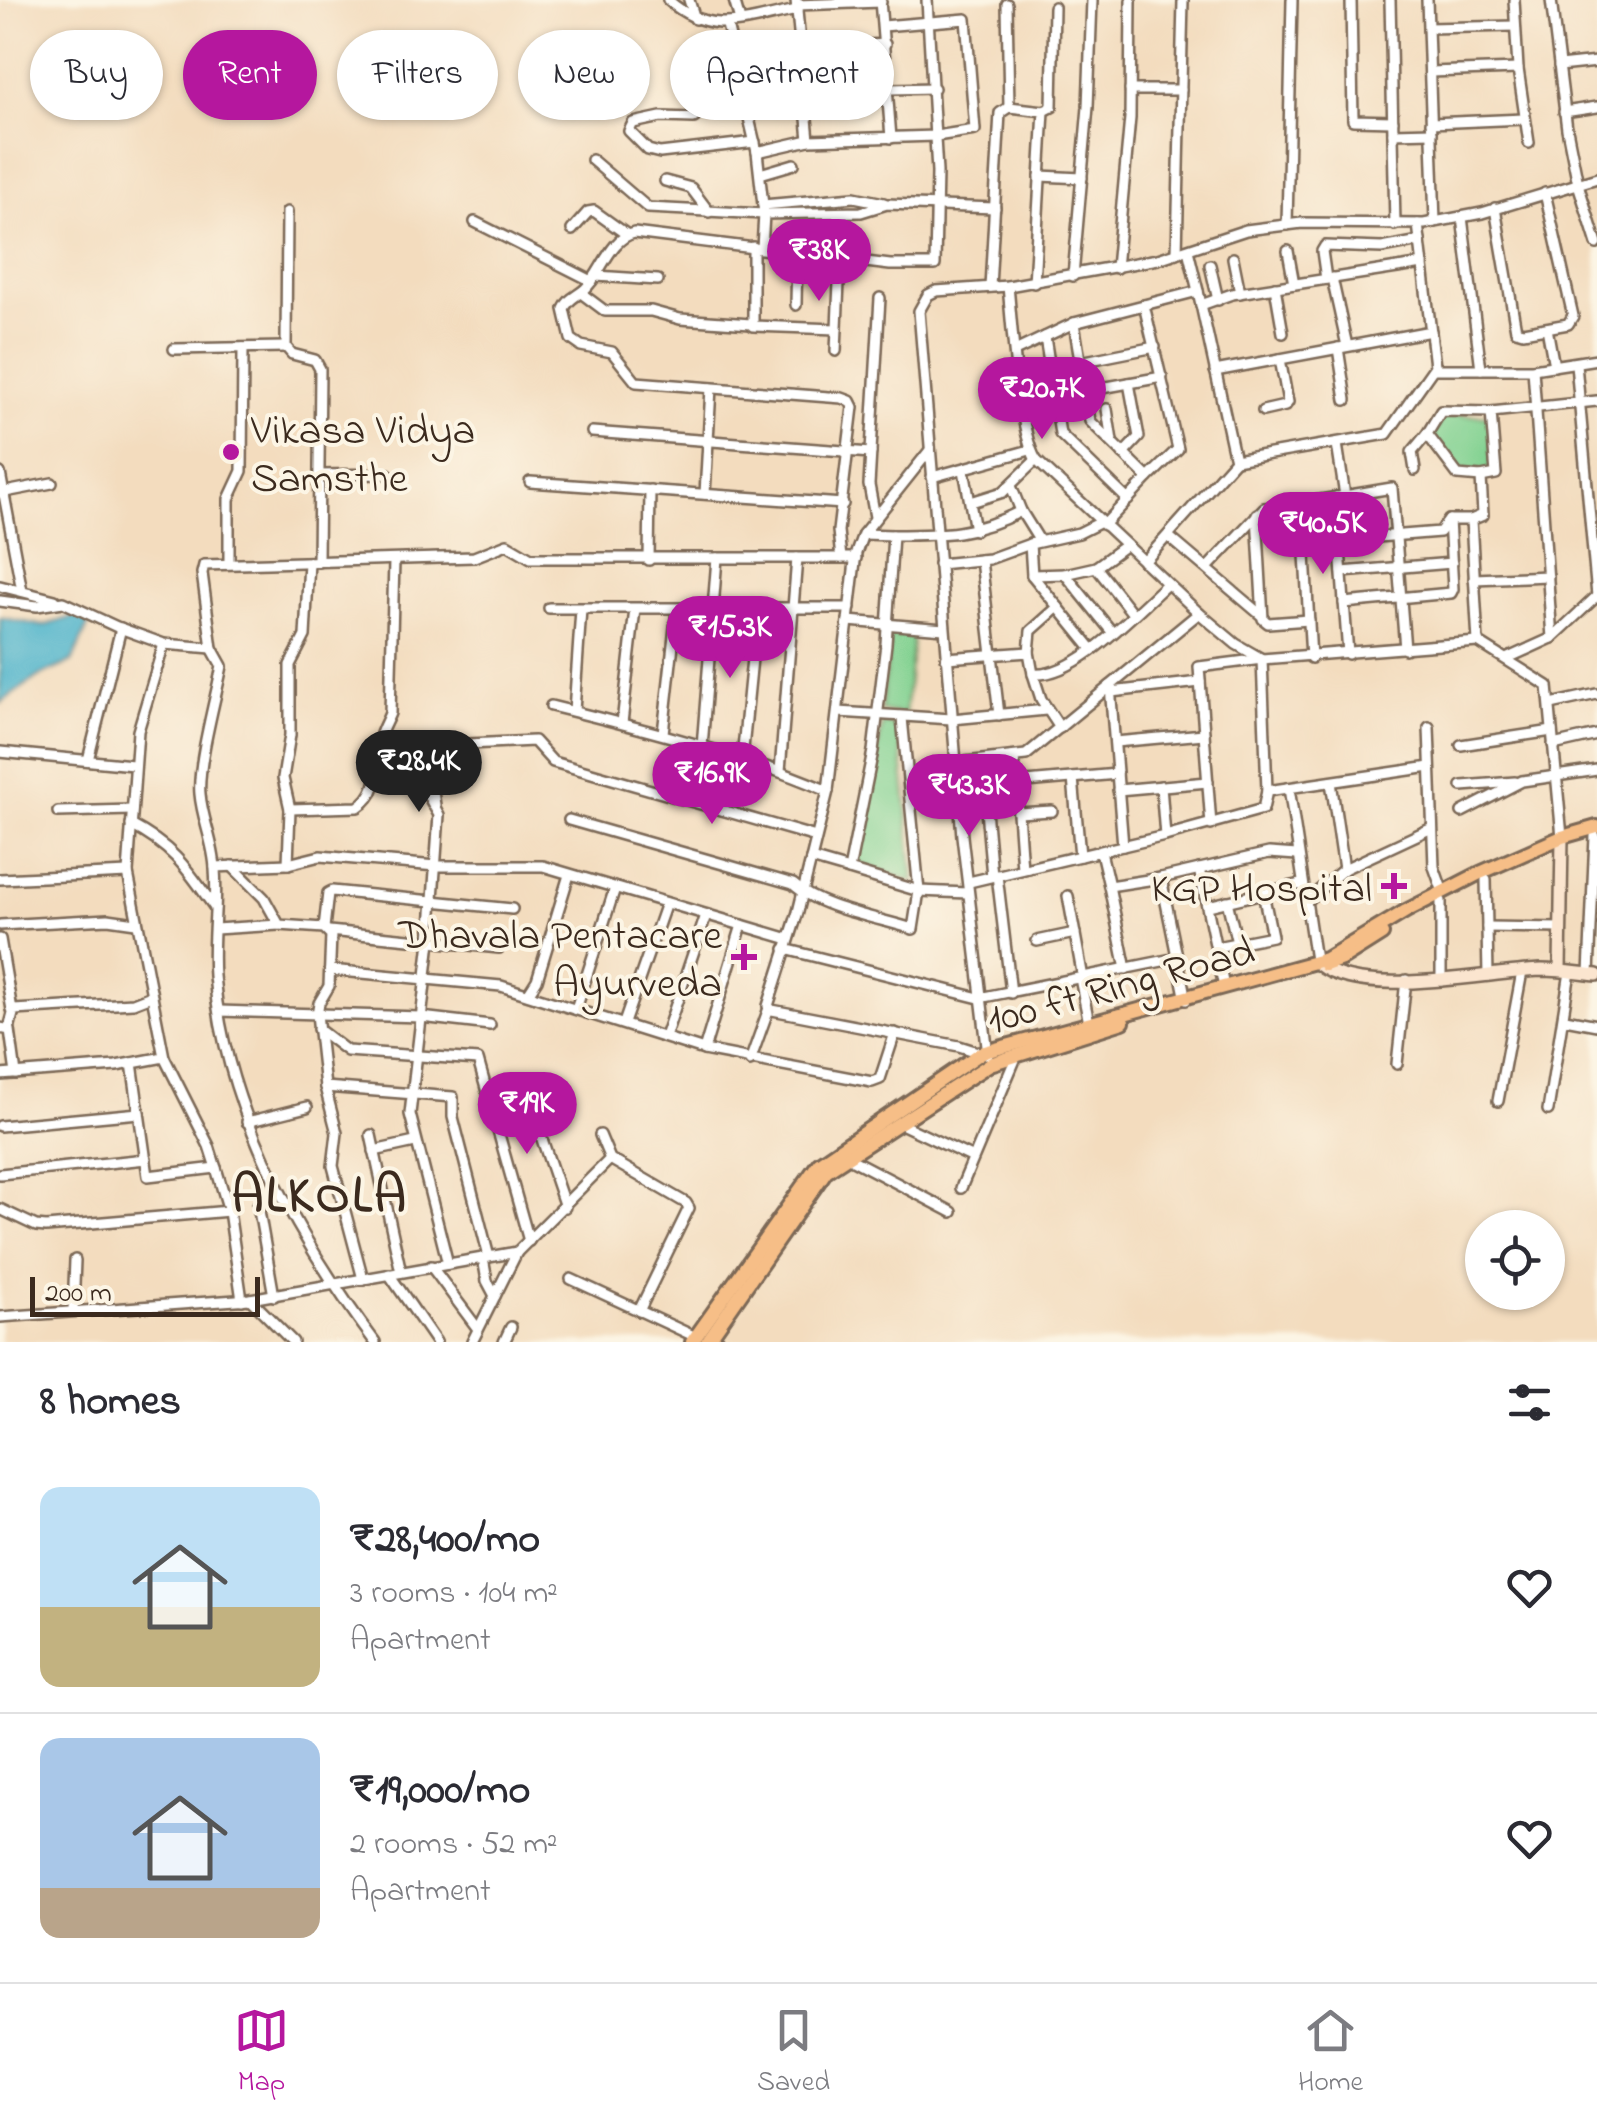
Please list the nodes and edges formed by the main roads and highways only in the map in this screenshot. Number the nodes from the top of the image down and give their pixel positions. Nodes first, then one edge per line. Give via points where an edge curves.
1 (1596, 833) edge
2 (1562, 841) junction
3 (1442, 896) junction
4 (1318, 964) junction
5 (1186, 999) junction
6 (986, 1056) junction
7 (703, 1340) edge

1 - 2 main road, 100 ft Ring Road
2 - 3 main road, 100 ft Ring Road
2 - 3 main road
3 - 4 main road, 100 ft Ring Road
4 - 5 main road, 100 ft Ring Road
4 - 5 main road, 100 ft Ring Road
5 - 6 main road, 100 ft Ring Road
5 - 6 main road, 100 ft Ring Road via 1017,1055
6 - 7 main road, 100 ft Ring Road via 826,1171
6 - 7 main road, 100 ft Ring Road via 819,1163

